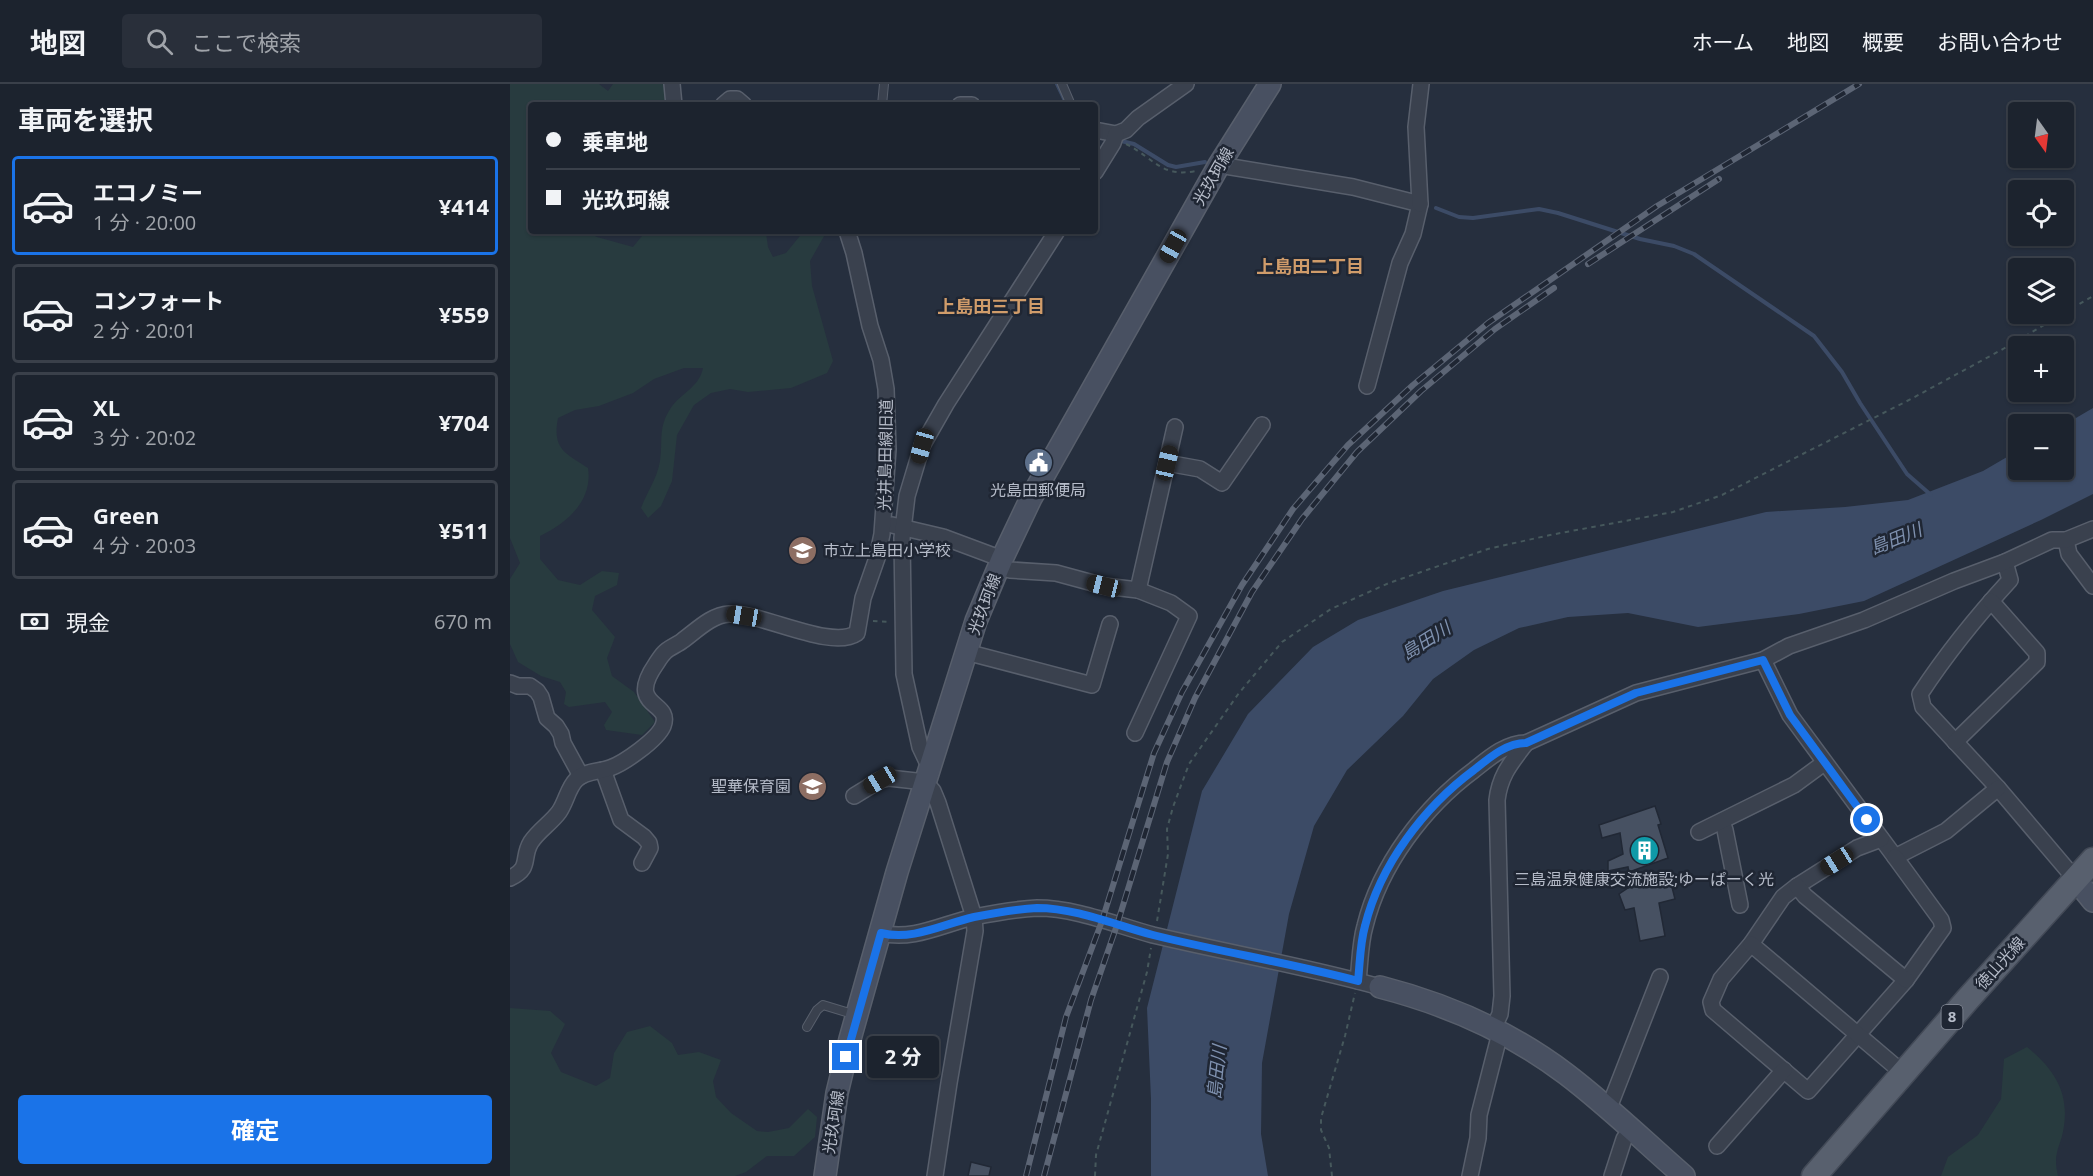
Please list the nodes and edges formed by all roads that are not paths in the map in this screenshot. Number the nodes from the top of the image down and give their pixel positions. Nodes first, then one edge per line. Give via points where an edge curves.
1 (672, 84) edge
2 (885, 84) edge
3 (1062, 84) edge
4 (1186, 84) edge
5 (1270, 84) edge
6 (1421, 84) edge
7 (674, 102) edge
8 (726, 102) edge
9 (740, 102) edge
10 (882, 102) edge
11 (1070, 102) edge
12 (1098, 131) edge
13 (1114, 139) junction
14 (1219, 165) junction
15 (1098, 167) edge
16 (1420, 204) junction
17 (848, 234) edge
18 (1055, 234) edge
19 (1367, 386) dead end
20 (1262, 425) dead end
21 (1175, 427) dead end
22 (1167, 463) junction
23 (883, 524) junction
24 (902, 527) junction
25 (2093, 529) edge
26 (2066, 540) junction
27 (2005, 562) junction
28 (1000, 563) junction
29 (2093, 586) edge
30 (1138, 590) junction
31 (1991, 601) junction
32 (1110, 624) dead end
33 (966, 652) junction
34 (1763, 660) junction
35 (510, 683) edge
36 (1135, 733) dead end
37 (1955, 742) junction
38 (1526, 743) junction
39 (1824, 763) junction
40 (603, 770) junction
41 (927, 775) junction
42 (581, 776) junction
43 (1998, 788) junction
44 (854, 796) dead end
45 (1722, 821) junction
46 (1699, 832) dead end
47 (1881, 839) junction
48 (1895, 857) junction
49 (2093, 860) edge
50 (642, 863) dead end
51 (510, 878) edge
52 (2076, 879) junction
53 (1797, 886) junction
54 (2093, 901) edge
55 (1740, 905) dead end
56 (974, 917) junction
57 (881, 933) junction
58 (1751, 944) junction
59 (1660, 977) dead end
60 (1351, 979) junction
61 (1906, 980) junction
62 (1380, 987) joint
63 (857, 1016) junction
64 (807, 1026) dead end
65 (1496, 1031) junction
66 (1858, 1036) junction
67 (1784, 1070) junction
68 (1904, 1073) junction
69 (1606, 1107) junction
70 (1631, 1129) junction
71 (1717, 1146) dead end
72 (825, 1176) edge
73 (935, 1176) edge
74 (1470, 1176) edge
75 (1612, 1176) edge
76 (1684, 1176) edge
77 (1814, 1176) edge

1 - 7 street
2 - 10 lane
3 - 11 lane
4 - 13 street
5 - 14 main road, 光玖珂線
6 - 16 street via 1416,127
8 - 9 street
12 - 13 street
13 - 15 street
14 - 16 street via 1353,187
14 - 28 main road, 光玖珂線 via 1032,498
16 - 19 street
17 - 23 street, 光井島田線旧道 via 886,389 888,473
18 - 24 street via 951,394 922,446
20 - 22 street via 1222,483 1200,469
21 - 22 street
22 - 30 street
23 - 24 street, 光井島田線旧道
23 - 40 street via 856,633 851,637 817,636 769,620 730,614 706,623 664,652 647,676 646,696 659,708 663,727 625,761
24 - 28 street, 光井島田線旧道 via 943,537
24 - 41 street via 904,674
25 - 26 street
26 - 27 street via 2052,540
26 - 29 street via 2068,554
27 - 31 street via 2010,580
27 - 34 street
28 - 30 street, 光井島田線旧道 via 1010,570 1056,573
28 - 33 main road, 光玖珂線
30 - 36 street, 光井島田線旧道 via 1171,603 1190,616
31 - 37 street via 1920,694 1923,707
31 - 37 street via 2037,653 2037,662
32 - 33 street via 1092,685
33 - 41 main road, 光玖珂線
34 - 38 street via 1636,693
34 - 39 street via 1790,715
35 - 42 street via 537,691 547,718 561,734
37 - 43 street
38 - 60 street via 1515,743 1460,780 1412,832 1378,888
38 - 65 street via 1499,783 1497,801 1502,996
39 - 45 street via 1794,785
39 - 47 street
40 - 42 street
40 - 50 street via 621,820 649,843
41 - 44 street via 880,780
41 - 56 street
41 - 57 main road, 光玖珂線
42 - 51 street via 575,780 560,811 530,844 521,873
43 - 48 street via 1946,831
43 - 52 street
45 - 46 street
45 - 55 street
47 - 48 street
47 - 53 street via 1857,848
48 - 61 street via 1943,928
49 - 52 main road, 徳山光線 / 8
52 - 54 main road
52 - 68 main road, 徳山光線 / 8
53 - 58 street via 1783,897
53 - 61 street
56 - 57 street via 908,936
56 - 60 street via 1054,909
56 - 73 street via 975,931
57 - 63 main road, 光玖珂線
58 - 66 street
58 - 67 street via 1721,980 1711,1002 1713,1010
59 - 69 street
60 - 62 street
61 - 66 street
62 - 65 main road via 1407,994
63 - 64 lane via 823,1005
63 - 72 main road, 光玖珂線 via 837,1093
65 - 69 main road via 1566,1074
65 - 74 street
66 - 67 street via 1808,1091
66 - 68 street
67 - 71 street
68 - 77 main road, 徳山光線 / 8
69 - 70 main road
70 - 75 street
70 - 76 main road

